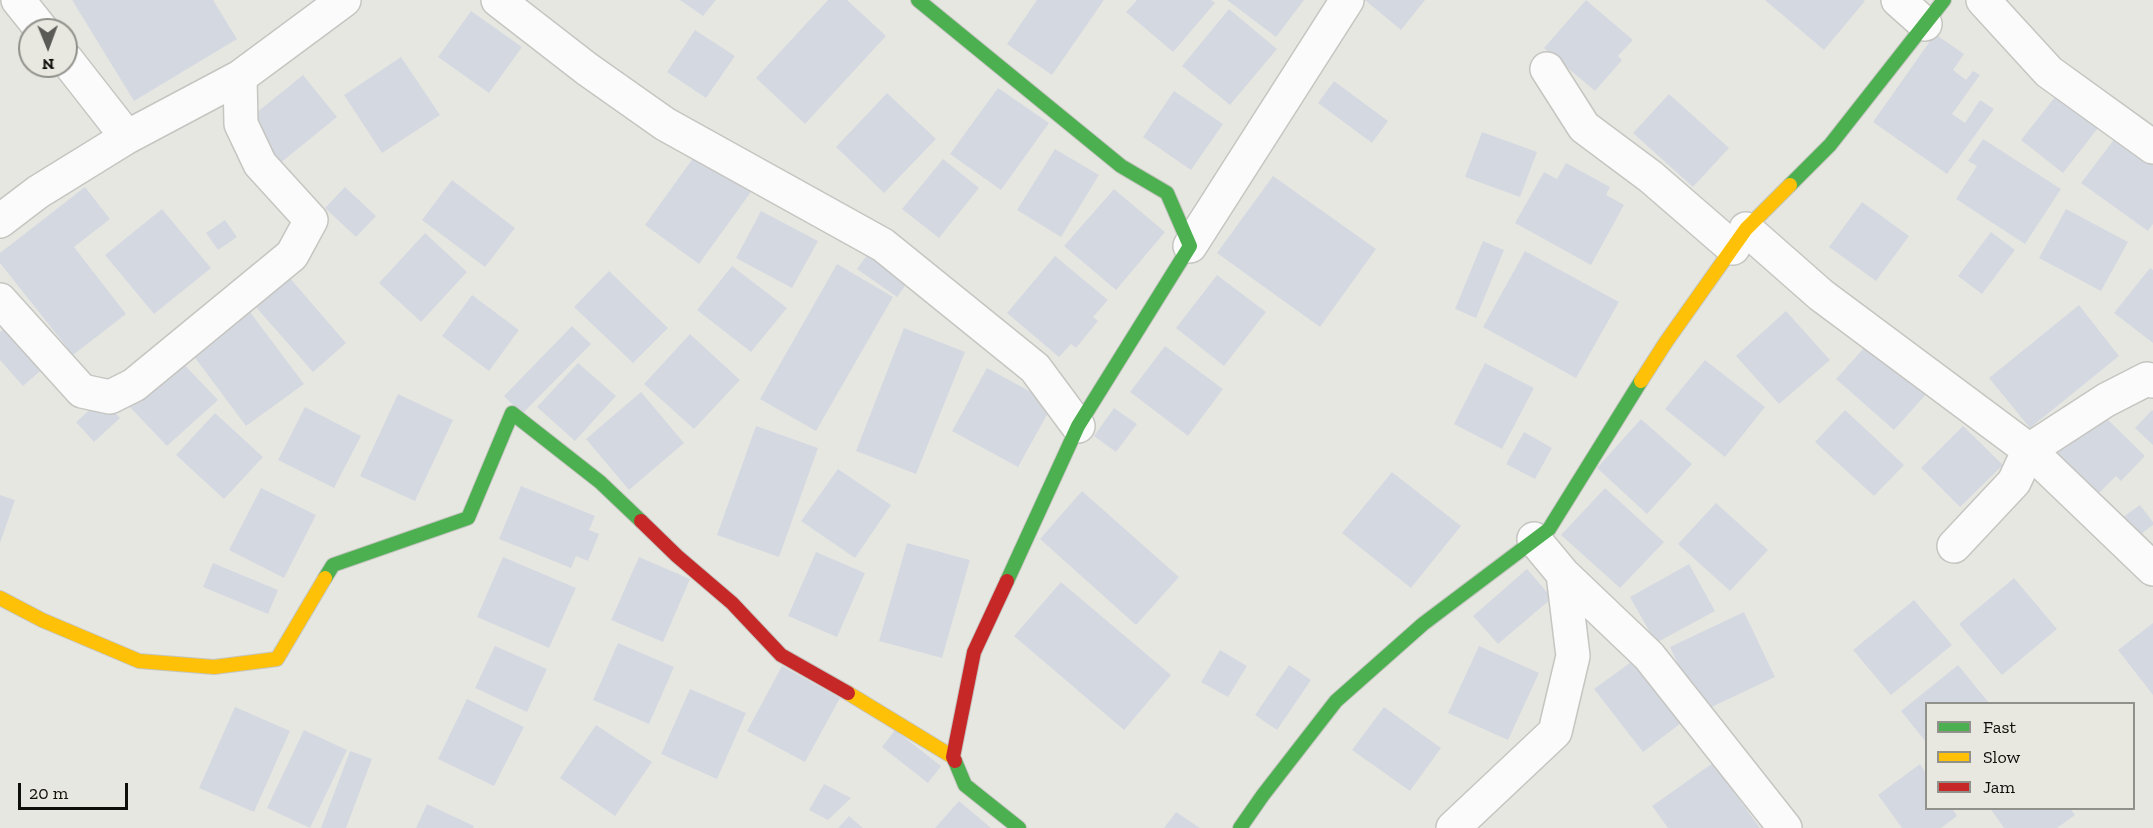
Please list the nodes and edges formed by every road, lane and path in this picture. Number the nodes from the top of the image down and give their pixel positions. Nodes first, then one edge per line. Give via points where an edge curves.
1 (18, 0) edge
2 (344, 0) edge
3 (498, 0) edge
4 (918, 0) edge
5 (1347, 0) edge
6 (1898, 0) edge
7 (1983, 0) edge
8 (1935, 12) edge
9 (32, 18) edge
10 (1547, 69) dead end
11 (78, 74) edge
12 (240, 77) junction
13 (127, 137) junction
14 (2153, 147) edge
15 (0, 221) edge
16 (1740, 238) junction
17 (1190, 246) junction
18 (0, 300) edge
19 (2153, 381) edge
20 (1078, 426) junction
21 (2029, 450) junction
22 (1534, 539) junction
23 (1954, 546) dead end
24 (2153, 569) edge
25 (1563, 574) junction
26 (0, 598) edge
27 (953, 756) junction
28 (1019, 828) edge
29 (1240, 828) edge
30 (1453, 828) edge
31 (1785, 828) edge

1 - 9 street
2 - 12 street
3 - 20 street via 665,124 883,245 1035,368
4 - 17 street via 1121,166 1167,193
5 - 17 street
6 - 8 street
7 - 14 street via 2049,72
8 - 16 street via 1830,145
10 - 16 street via 1584,127
11 - 13 street
12 - 13 street
12 - 18 street via 241,124 260,164 311,220 292,255 134,385 110,397 82,391
13 - 15 street via 38,192
16 - 21 street
16 - 22 street via 1666,342 1550,529
17 - 20 street
19 - 21 street via 2147,379 2106,400
20 - 27 street via 974,652
21 - 23 street via 2014,482
21 - 24 street
22 - 25 street
22 - 29 street via 1423,624 1336,702
25 - 30 street via 1573,656 1555,732
25 - 31 street via 1649,656
26 - 27 street via 139,661 214,667 276,659 333,565 468,518 512,413 600,482 732,603 781,655
27 - 28 street via 964,785

